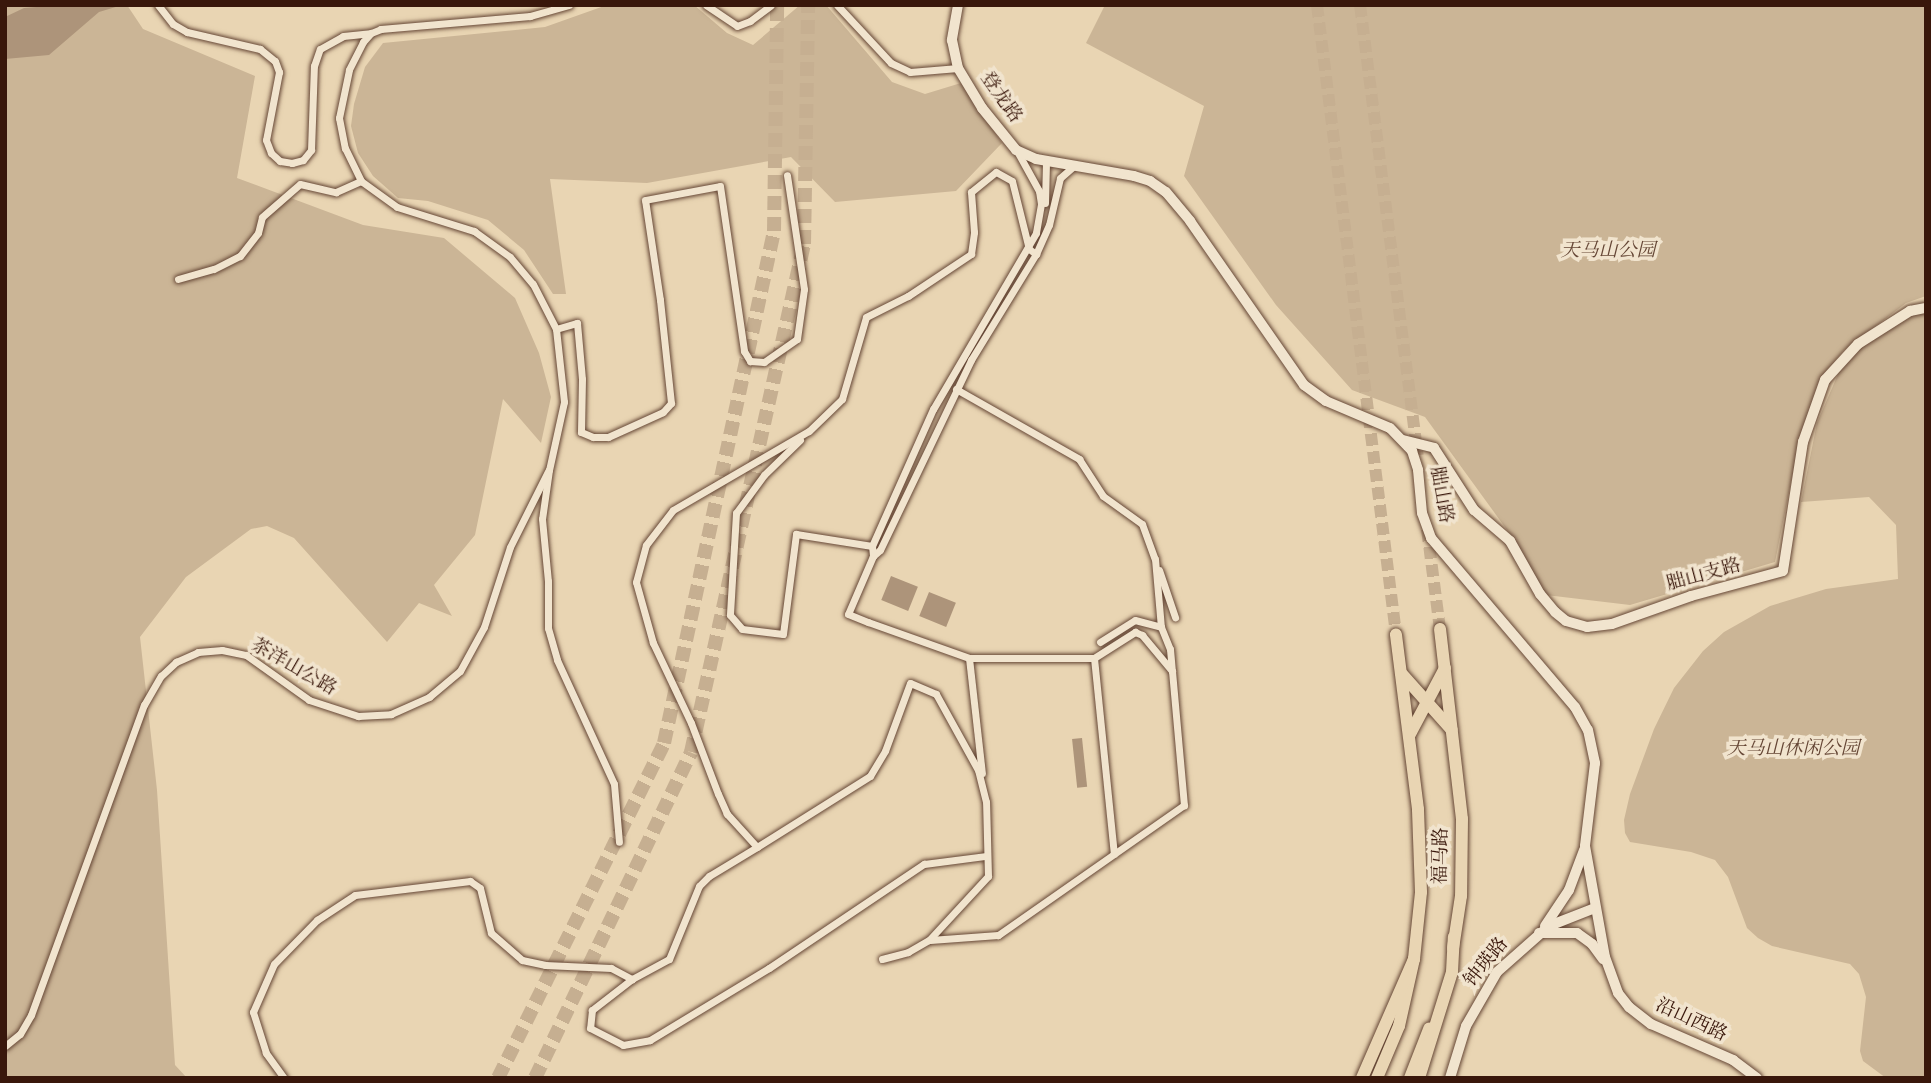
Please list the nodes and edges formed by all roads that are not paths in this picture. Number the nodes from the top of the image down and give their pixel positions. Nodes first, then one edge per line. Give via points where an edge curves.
1 (158, 5) edge
2 (569, 5) edge
3 (706, 5) edge
4 (771, 5) edge
5 (837, 5) edge
6 (958, 5) edge
7 (371, 33) junction
8 (958, 68) junction
9 (1016, 150) junction
10 (1046, 161) junction
11 (1075, 165) junction
12 (787, 176) dead end
13 (361, 181) junction
14 (1046, 204) junction
15 (1029, 249) junction
16 (1037, 254) junction
17 (178, 279) dead end
18 (1926, 308) edge
19 (556, 329) junction
20 (976, 333) junction
21 (985, 338) junction
22 (956, 389) junction
23 (929, 417) junction
24 (940, 420) junction
25 (809, 431) junction
26 (1403, 440) junction
27 (549, 470) junction
28 (872, 546) junction
29 (873, 556) junction
30 (1155, 559) junction
31 (1175, 617) dead end
32 (1161, 627) junction
33 (1440, 629) tunnel mouth
34 (1396, 634) tunnel mouth
35 (1100, 642) dead end
36 (969, 658) junction
37 (1094, 658) junction
38 (1444, 668) junction
39 (1172, 671) junction
40 (1401, 673) junction
41 (1426, 702) junction
42 (1452, 730) junction
43 (1409, 736) junction
44 (986, 802) junction
45 (619, 842) dead end
46 (1585, 846) junction
47 (757, 847) junction
48 (1114, 854) junction
49 (986, 856) junction
50 (1595, 908) junction
51 (1538, 933) junction
52 (1454, 937) junction
53 (929, 940) junction
54 (882, 959) dead end
55 (1414, 959) junction
56 (1607, 965) junction
57 (632, 979) junction
58 (5, 1046) edge
59 (284, 1078) edge
60 (1362, 1078) edge
61 (1377, 1078) edge
62 (1410, 1078) edge
63 (1419, 1078) edge
64 (1450, 1078) edge
65 (1757, 1078) edge

1 - 7 street via 187,32 260,49 275,61 279,72 266,140 280,161 292,163 303,160 311,150 314,66 320,49 343,36
2 - 7 street via 530,16
3 - 4 street via 737,26
5 - 8 street via 900,68 910,72
6 - 8 street, 登龙路 via 952,40
7 - 13 street via 349,70 339,118 345,148
8 - 9 street, 登龙路 via 982,108
9 - 10 street, 登龙路
9 - 14 street
10 - 11 street, 登龙路
10 - 14 street
11 - 14 street via 1060,178
11 - 26 street via 1142,178 1166,192 1304,385 1326,401 1390,428
12 - 19 street via 804,289 797,339 764,362 750,361 744,351 720,186 645,200 671,403 663,412 608,437 581,432 577,323
13 - 17 street via 336,192 300,184 262,217 258,233 240,256
13 - 19 street via 397,207 474,231 510,257 533,284
14 - 15 street
14 - 16 street via 1049,225
15 - 16 street
15 - 20 street
15 - 25 street via 1012,181 996,172 971,192 971,254 908,296 866,317 842,399
16 - 21 street
18 - 26 street, 胐山支路 via 1910,311 1858,344 1825,380 1803,443 1783,571 1612,624 1587,627 1555,612 1510,541 1474,510 1434,448
19 - 27 street via 564,402
20 - 21 street
20 - 23 street
21 - 22 street
22 - 24 street
22 - 30 street via 1079,459 1104,496 1142,524
23 - 24 street
23 - 28 street
24 - 29 street via 880,550
25 - 28 street via 764,475 736,513 730,615 742,629 783,634 796,534
25 - 47 street via 673,510 646,545 636,582 653,643 727,814
26 - 46 street, 胐山路 via 1415,459 1422,513 1431,538 1566,697 1588,730 1595,763
27 - 45 street via 542,519 549,639 614,784
27 - 58 street, 茶洋山公路 via 510,547 484,627 460,671 429,697 391,714 346,713 309,700 246,656 222,650 198,652 176,662 161,676 144,705 32,1015
28 - 29 street
29 - 36 street via 848,614
30 - 31 street
30 - 32 street
32 - 35 street via 1135,620
32 - 39 street
33 - 38 main road, 福马路
34 - 40 main road, 福马路
36 - 37 street
36 - 44 street
37 - 39 street via 1135,632
37 - 48 street
38 - 40 main road via 1423,683
38 - 41 main road
38 - 42 main road, 福马路
39 - 48 street via 1184,805
40 - 41 main road
40 - 43 main road, 福马路
41 - 42 main road
41 - 43 main road
42 - 43 main road via 1428,718
42 - 52 main road, 福马路 via 1462,833 1461,896
43 - 55 main road, 福马路 via 1421,882
44 - 47 street via 978,769 936,694 910,683 885,751 870,776
44 - 49 street
46 - 50 street, 胐山路
46 - 51 street via 1564,901
47 - 57 street via 699,886 669,959
48 - 53 street via 998,935
49 - 53 street via 988,876
49 - 57 street via 924,864 769,968 650,1040 623,1045 590,1028 592,1010
50 - 51 street, 钟瑛路
50 - 56 street, 沿山西路
51 - 56 street via 1577,933
51 - 64 street, 钟瑛路 via 1493,978 1479,1000
52 - 62 main road, 福马路 via 1439,1003
52 - 63 main road via 1449,983
53 - 54 street
55 - 60 main road
55 - 61 main road, 福马路 via 1399,1026
56 - 65 street, 沿山西路 via 1619,992 1639,1016 1662,1031 1733,1060
57 - 59 street via 611,968 522,960 491,933 480,888 470,881 355,895 317,920 274,964 253,1012 266,1052

